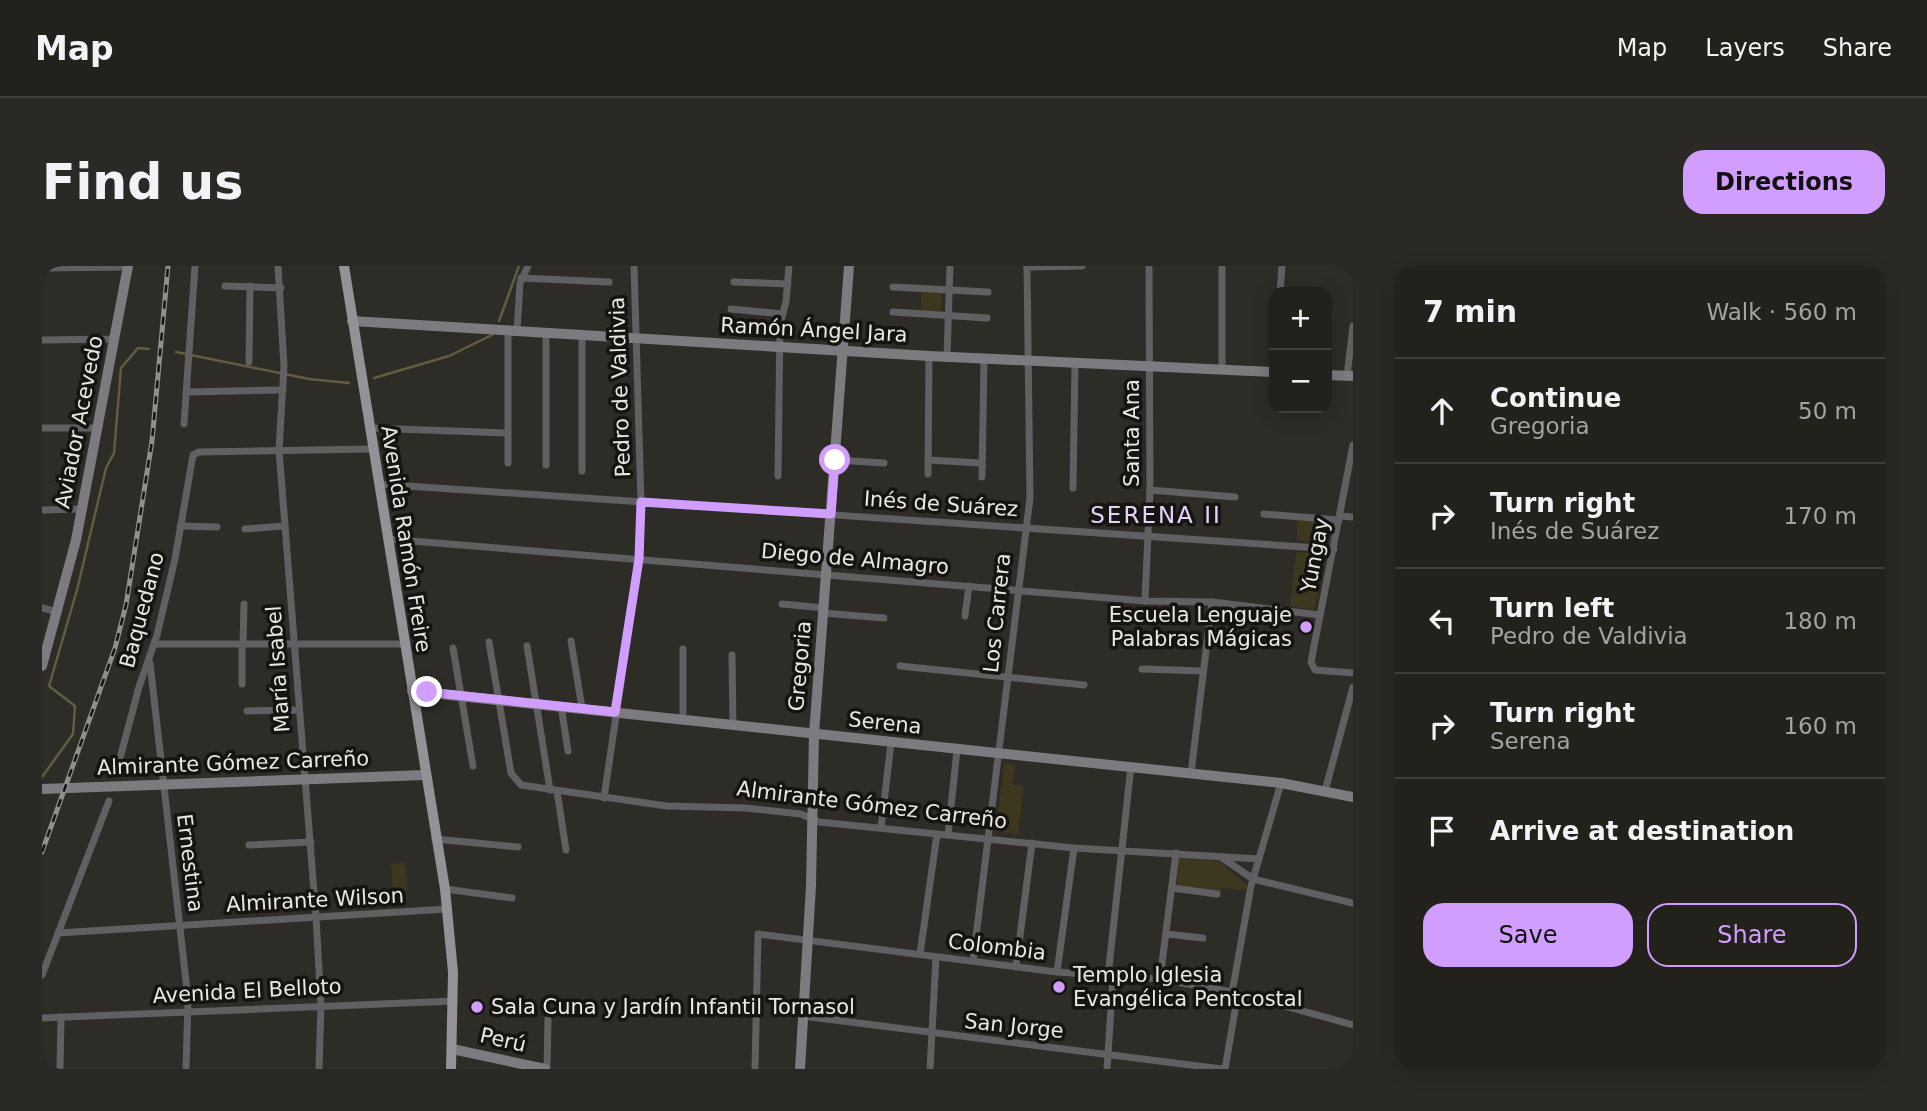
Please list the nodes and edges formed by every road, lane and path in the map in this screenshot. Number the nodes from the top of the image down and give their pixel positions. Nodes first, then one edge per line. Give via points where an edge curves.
1 (195, 266) edge
2 (278, 266) edge
3 (344, 266) edge
4 (528, 266) edge
5 (634, 266) edge
6 (789, 266) edge
7 (849, 266) edge
8 (950, 266) edge
9 (1027, 266) edge
10 (1149, 266) edge
11 (1222, 266) edge
12 (1282, 266) edge
13 (128, 267) edge
14 (42, 268) edge
15 (1082, 269) edge
16 (521, 278) junction
17 (609, 282) dead end
18 (734, 282) dead end
19 (788, 284) junction
20 (225, 286) dead end
21 (250, 286) junction
22 (892, 287) dead end
23 (1280, 287) edge
24 (281, 288) junction
25 (949, 290) junction
26 (988, 292) dead end
27 (731, 309) dead end
28 (893, 312) dead end
29 (783, 314) junction
30 (948, 315) junction
31 (987, 318) dead end
32 (352, 321) junction
33 (1353, 326) edge
34 (513, 331) junction
35 (546, 333) junction
36 (582, 335) junction
37 (636, 338) junction
38 (114, 339) junction
39 (42, 340) edge
40 (779, 347) junction
41 (844, 351) junction
42 (929, 356) junction
43 (947, 357) junction
44 (984, 359) junction
45 (1029, 361) junction
46 (249, 362) dead end
47 (1075, 363) junction
48 (1150, 366) junction
49 (1222, 370) junction
50 (1269, 371) edge
51 (1332, 375) edge
52 (1350, 376) edge
53 (283, 390) junction
54 (188, 392) junction
55 (184, 424) dead end
56 (42, 428) edge
57 (98, 428) junction
58 (368, 428) junction
59 (508, 433) junction
60 (1353, 445) edge
61 (372, 449) junction
62 (279, 450) junction
63 (835, 460) junction
64 (928, 460) junction
65 (508, 463) dead end
66 (884, 463) dead end
67 (981, 463) junction
68 (546, 464) dead end
69 (582, 471) dead end
70 (928, 474) dead end
71 (778, 476) dead end
72 (982, 477) dead end
73 (378, 484) junction
74 (1073, 488) dead end
75 (1150, 490) junction
76 (1235, 497) dead end
77 (641, 502) junction
78 (82, 509) junction
79 (42, 510) edge
80 (831, 514) junction
81 (1264, 514) dead end
82 (1353, 517) edge
83 (1340, 518) junction
84 (180, 526) junction
85 (285, 526) junction
86 (217, 527) dead end
87 (245, 528) dead end
88 (1024, 528) junction
89 (1149, 536) junction
90 (386, 539) junction
91 (1334, 549) junction
92 (639, 559) junction
93 (826, 574) junction
94 (969, 586) junction
95 (1018, 591) junction
96 (1145, 601) junction
97 (1212, 602) junction
98 (244, 604) dead end
99 (782, 604) dead end
100 (42, 608) edge
101 (823, 610) junction
102 (58, 612) junction
103 (1320, 615) junction
104 (965, 616) dead end
105 (884, 618) dead end
106 (571, 641) dead end
107 (489, 642) dead end
108 (154, 644) junction
109 (243, 644) junction
110 (404, 644) junction
111 (294, 645) junction
112 (527, 646) dead end
113 (453, 648) dead end
114 (683, 649) dead end
115 (732, 655) dead end
116 (149, 661) junction
117 (42, 666) edge
118 (900, 666) dead end
119 (1142, 669) dead end
120 (1203, 671) junction
121 (1353, 673) edge
122 (1008, 677) junction
123 (242, 684) dead end
124 (1084, 685) dead end
125 (1353, 687) edge
126 (412, 691) junction
127 (460, 695) junction
128 (498, 699) junction
129 (537, 703) junction
130 (561, 706) junction
131 (582, 708) junction
132 (299, 710) junction
133 (247, 711) dead end
134 (615, 712) junction
135 (682, 719) junction
136 (733, 725) junction
137 (814, 734) junction
138 (891, 743) junction
139 (957, 750) junction
140 (568, 751) dead end
141 (999, 754) junction
142 (473, 766) dead end
143 (1131, 766) junction
144 (116, 772) dead end
145 (1191, 774) junction
146 (425, 775) junction
147 (304, 779) junction
148 (1281, 783) junction
149 (163, 786) junction
150 (42, 789) edge
151 (554, 791) junction
152 (1325, 792) junction
153 (1353, 797) edge
154 (604, 798) junction
155 (108, 801) dead end
156 (811, 820) junction
157 (881, 828) junction
158 (937, 834) junction
159 (948, 835) junction
160 (436, 839) junction
161 (990, 839) junction
162 (311, 842) junction
163 (1032, 843) junction
164 (249, 845) dead end
165 (518, 847) dead end
166 (1074, 848) junction
167 (1122, 849) junction
168 (566, 850) dead end
169 (1176, 853) junction
170 (1220, 857) junction
171 (1259, 859) junction
172 (1253, 879) junction
173 (1172, 888) junction
174 (444, 889) junction
175 (1217, 894) dead end
176 (512, 898) dead end
177 (1353, 903) edge
178 (447, 909) junction
179 (316, 917) junction
180 (181, 926) junction
181 (58, 933) junction
182 (1167, 934) junction
183 (1203, 938) dead end
184 (807, 939) junction
185 (920, 954) junction
186 (936, 957) junction
187 (973, 961) junction
188 (1016, 967) junction
189 (1057, 972) junction
190 (42, 975) edge
191 (1111, 977) junction
192 (1160, 979) junction
193 (1235, 993) junction
194 (454, 1001) junction
195 (321, 1005) junction
196 (188, 1011) junction
197 (803, 1016) junction
198 (61, 1017) junction
199 (42, 1018) edge
200 (548, 1019) dead end
201 (1353, 1025) edge
202 (931, 1034) junction
203 (452, 1049) junction
204 (1107, 1054) junction
205 (60, 1069) edge
206 (186, 1069) edge
207 (319, 1069) edge
208 (451, 1069) edge
209 (542, 1069) edge
210 (755, 1069) edge
211 (800, 1069) edge
212 (930, 1069) edge
213 (1107, 1069) edge
214 (1223, 1069) edge

1 - 54 street
2 - 24 street, María Isabel
3 - 32 main road, Avenida Ramón Freire
4 - 16 street
5 - 37 street, Pedro de Valdivia
6 - 19 street
7 - 41 main road, Gregoria
8 - 25 street
9 - 15 street
9 - 45 street, Los Carrera
10 - 48 street, Santa Ana
11 - 49 street
12 - 23 street
13 - 14 street
13 - 38 main road, Aviador Acevedo
16 - 17 street
16 - 34 street
18 - 19 street
19 - 29 street
20 - 21 street
21 - 24 street
21 - 46 street
22 - 25 street
24 - 53 street, María Isabel
25 - 26 street
25 - 30 street
27 - 29 street
28 - 30 street
29 - 40 street
30 - 31 street
30 - 43 street
32 - 34 main road, Ramón Ángel Jara
32 - 58 main road, Avenida Ramón Freire
33 - 52 street
34 - 35 main road, Ramón Ángel Jara
34 - 59 street
35 - 36 main road, Ramón Ángel Jara
35 - 68 street
36 - 37 main road, Ramón Ángel Jara
36 - 69 street
37 - 40 main road, Ramón Ángel Jara
37 - 77 street, Pedro de Valdivia
38 - 39 street
38 - 57 main road, Aviador Acevedo
40 - 41 main road, Ramón Ángel Jara
40 - 71 street
41 - 42 main road, Ramón Ángel Jara
41 - 63 main road, Gregoria
42 - 43 main road, Ramón Ángel Jara
42 - 64 street
43 - 44 main road, Ramón Ángel Jara
44 - 45 main road, Ramón Ángel Jara
44 - 67 street
45 - 47 main road, Ramón Ángel Jara
45 - 88 street, Los Carrera via 1030,498
47 - 48 main road, Ramón Ángel Jara
47 - 74 street
48 - 49 main road, Ramón Ángel Jara
48 - 75 street, Santa Ana
49 - 50 main road, Ramón Ángel Jara
51 - 52 main road
53 - 54 street
53 - 62 street, María Isabel
54 - 55 street
56 - 57 street
57 - 78 main road, Aviador Acevedo
58 - 59 street
58 - 61 main road, Avenida Ramón Freire
59 - 65 street
60 - 83 street, Yungay
61 - 62 street
61 - 73 main road, Avenida Ramón Freire
62 - 84 street, Baquedano via 193,454
62 - 85 street, María Isabel
63 - 66 street
63 - 80 main road, Gregoria
64 - 67 street
64 - 70 street
67 - 72 street
73 - 77 street, Inés de Suárez
73 - 90 main road, Avenida Ramón Freire
75 - 76 street
75 - 89 street, Santa Ana
77 - 80 street, Inés de Suárez
77 - 92 street, Pedro de Valdivia
78 - 79 street
78 - 102 main road, Aviador Acevedo
80 - 88 street, Inés de Suárez
80 - 93 main road, Gregoria
81 - 83 street
82 - 83 street
83 - 91 street, Yungay
84 - 86 street
84 - 108 street, Baquedano
85 - 87 street
85 - 111 street, María Isabel
88 - 89 street, Inés de Suárez
88 - 95 street, Los Carrera
89 - 91 street, Inés de Suárez
89 - 96 street, Santa Ana
90 - 92 street, Diego de Almagro
90 - 110 main road, Avenida Ramón Freire
91 - 103 street, Yungay
92 - 93 street, Diego de Almagro
92 - 134 street, Pedro de Valdivia
93 - 94 street, Diego de Almagro
93 - 101 main road, Gregoria
94 - 95 street, Diego de Almagro
94 - 104 street
95 - 96 street, Diego de Almagro
95 - 122 street, Los Carrera
96 - 97 street, Diego de Almagro
97 - 103 street, Diego de Almagro
97 - 120 street
98 - 109 street
99 - 101 street
100 - 102 street
101 - 105 street
101 - 137 main road, Gregoria
102 - 117 main road, Aviador Acevedo
103 - 121 street, Yungay via 1311,659 1315,670
106 - 131 street
107 - 128 street
108 - 109 street
108 - 116 street, Baquedano
109 - 111 street
109 - 123 street
110 - 111 street
110 - 126 main road, Avenida Ramón Freire
111 - 132 street, María Isabel
112 - 129 street
113 - 127 street
114 - 135 street
115 - 136 street
116 - 144 street, Baquedano
116 - 149 street, Ernestina
118 - 122 street
119 - 120 street
120 - 145 street
122 - 124 street
122 - 141 street, Los Carrera
125 - 152 street
126 - 127 main road, Serena
126 - 146 main road, Avenida Ramón Freire
127 - 128 main road, Serena
127 - 142 street
128 - 129 main road, Serena
128 - 151 street, Almirante Gómez Carreño via 511,773 521,785
129 - 130 main road, Serena
129 - 151 street
130 - 131 main road, Serena
130 - 140 street
131 - 134 main road, Serena
132 - 133 street
132 - 147 street, María Isabel
134 - 135 main road, Serena
134 - 154 street, Pedro de Valdivia
135 - 136 main road, Serena
136 - 137 main road, Serena
137 - 138 main road, Serena
137 - 156 main road, Gregoria
138 - 139 main road, Serena
138 - 157 street
139 - 141 main road, Serena
139 - 159 street
141 - 143 main road, Serena
141 - 161 street, Los Carrera
143 - 145 main road, Serena
143 - 167 street
145 - 148 main road, Serena
146 - 147 main road, Almirante Gómez Carreño
146 - 160 main road, Avenida Ramón Freire
147 - 149 main road, Almirante Gómez Carreño
147 - 162 street, María Isabel
148 - 152 main road, Serena
148 - 171 street
149 - 150 main road, Almirante Gómez Carreño
149 - 180 street, Ernestina
151 - 154 street, Almirante Gómez Carreño
151 - 168 street
152 - 153 main road, Serena
154 - 156 street, Almirante Gómez Carreño via 667,806 746,808 801,814
155 - 181 street
156 - 157 street, Almirante Gómez Carreño
156 - 184 main road, Gregoria
157 - 158 street, Almirante Gómez Carreño
158 - 159 street, Almirante Gómez Carreño
158 - 185 street
159 - 161 street, Almirante Gómez Carreño
160 - 165 street
160 - 174 main road, Avenida Ramón Freire
161 - 163 street, Almirante Gómez Carreño
161 - 187 street, Los Carrera
162 - 164 street
162 - 179 street, María Isabel
163 - 166 street, Almirante Gómez Carreño
163 - 188 street
166 - 167 street, Almirante Gómez Carreño
166 - 189 street
167 - 169 street, Almirante Gómez Carreño
167 - 191 street
169 - 170 street, Almirante Gómez Carreño
169 - 173 street
170 - 171 street, Almirante Gómez Carreño
170 - 172 street, Almirante Gómez Carreño
171 - 172 street
172 - 177 street, Almirante Gómez Carreño
172 - 193 street
173 - 175 street
173 - 182 street
174 - 176 street
174 - 178 main road, Avenida Ramón Freire
178 - 179 street, Almirante Wilson
178 - 194 main road, Avenida Ramón Freire
179 - 180 street, Almirante Wilson
179 - 195 street, María Isabel
180 - 181 street, Almirante Wilson
180 - 196 street, Ernestina
181 - 190 street
182 - 183 street
182 - 192 street
184 - 185 street, Colombia
184 - 197 main road, Gregoria
184 - 210 street, Colombia via 758,934
185 - 186 street, Colombia
186 - 187 street, Colombia
186 - 202 street
187 - 188 street, Colombia
188 - 189 street, Colombia
189 - 191 street, Colombia
191 - 192 street, Colombia
191 - 204 street
192 - 193 street, Colombia
193 - 201 street, Colombia
193 - 214 street
194 - 195 street, Avenida El Belloto
194 - 203 main road, Avenida Ramón Freire
195 - 196 street, Avenida El Belloto
195 - 207 street, María Isabel
196 - 198 street, Avenida El Belloto
196 - 206 street, Ernestina
197 - 202 street, San Jorge
197 - 211 main road, Gregoria
198 - 199 street, Avenida El Belloto
198 - 205 street
200 - 209 street
202 - 204 street, San Jorge
202 - 212 street
203 - 208 main road, Avenida Ramón Freire
203 - 209 main road, Perú
204 - 213 street
204 - 214 street, San Jorge

